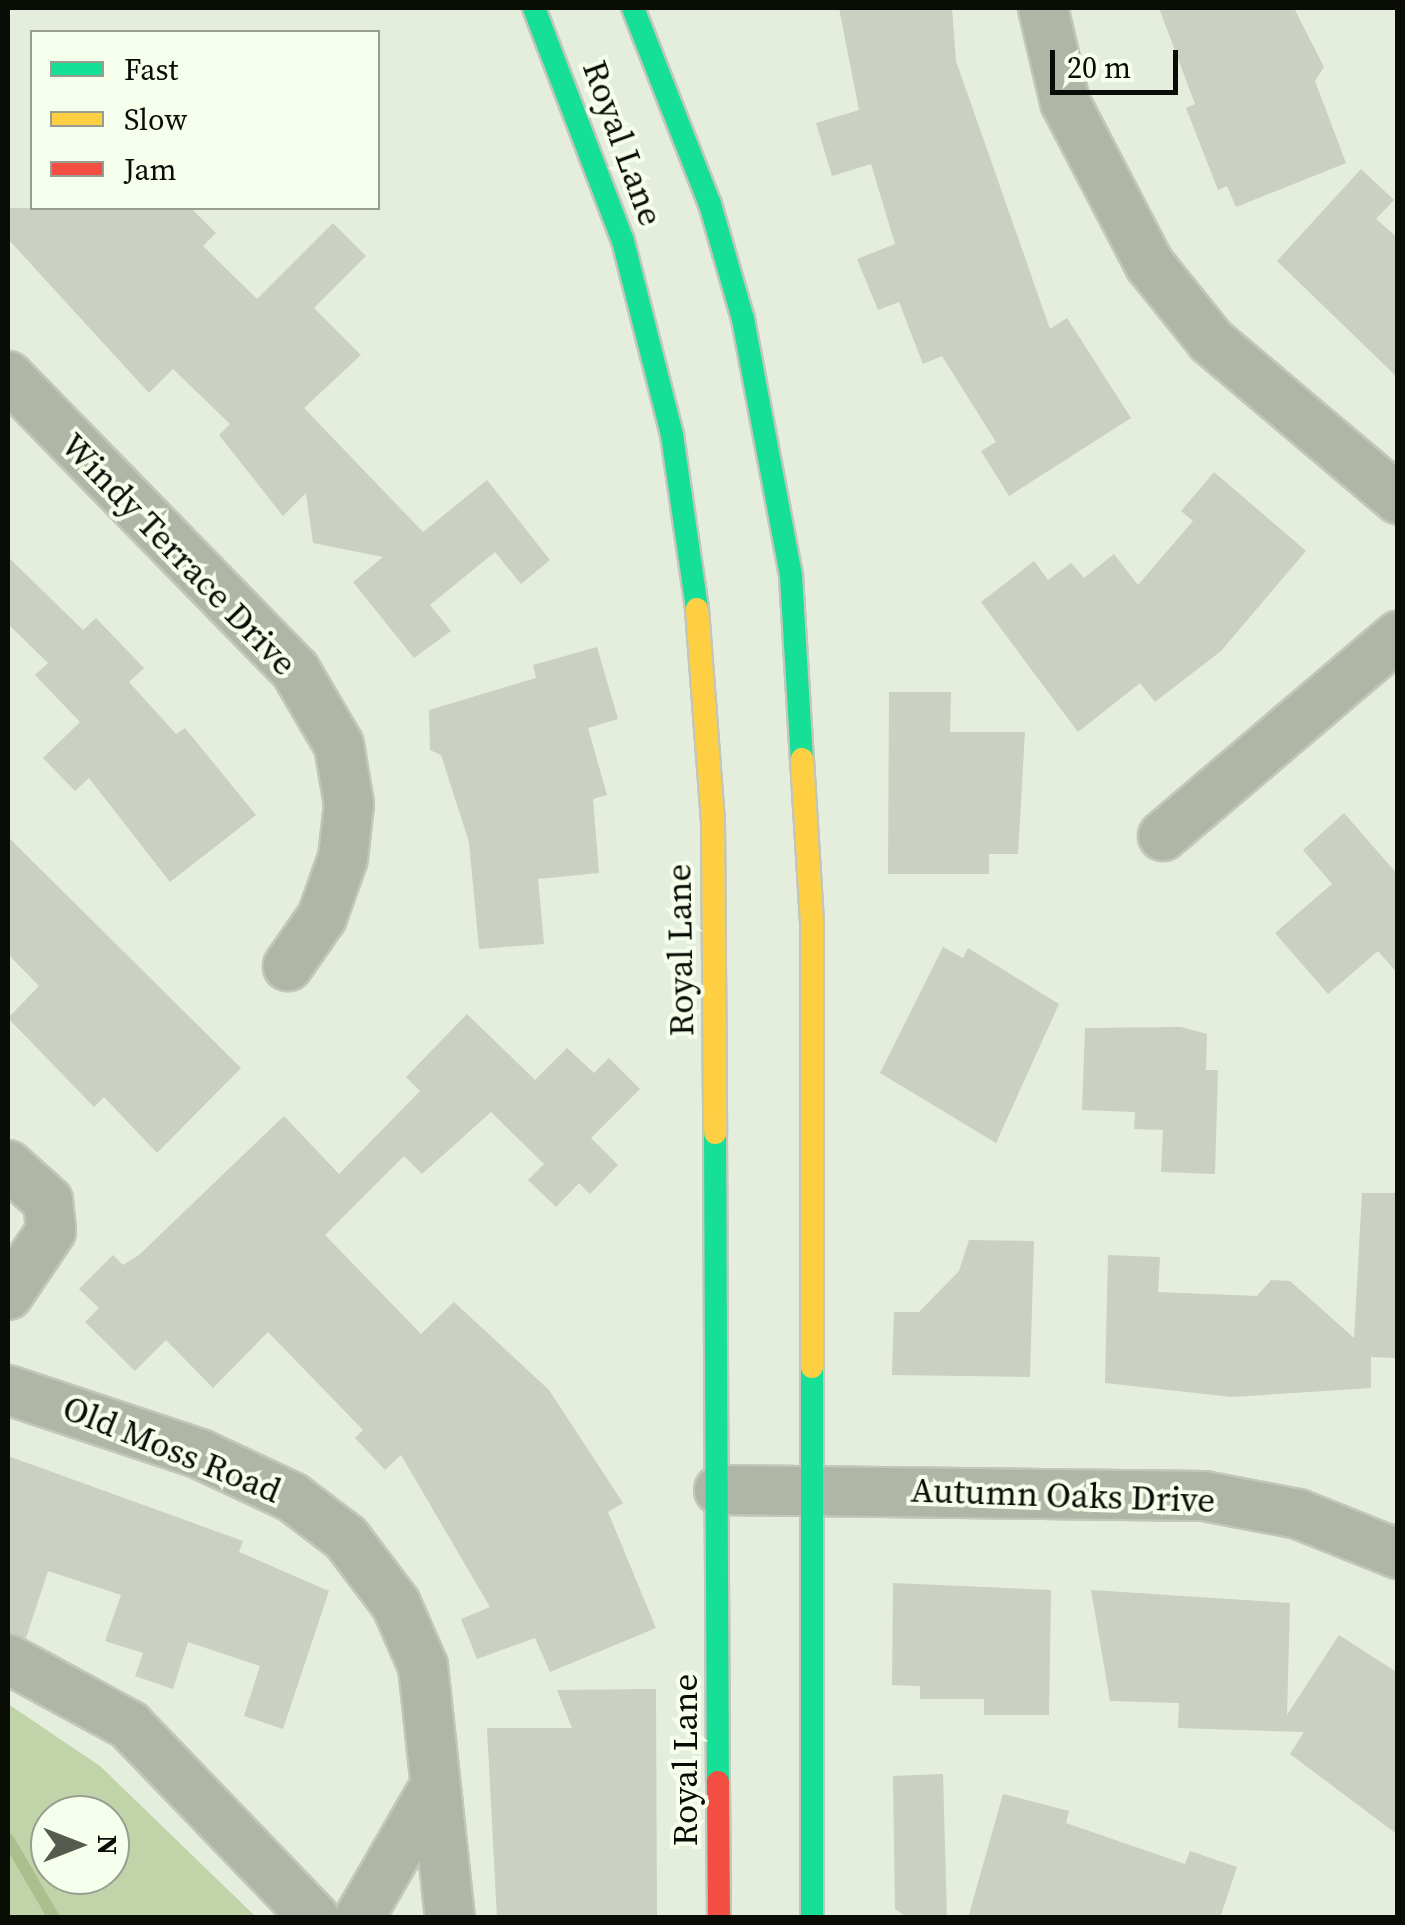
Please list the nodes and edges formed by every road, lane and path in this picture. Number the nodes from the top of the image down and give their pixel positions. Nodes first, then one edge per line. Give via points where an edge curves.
1 (534, 8) edge
2 (633, 8) edge
3 (1043, 8) edge
4 (8, 376) edge
5 (1398, 499) edge
6 (1398, 636) edge
7 (1163, 836) dead end
8 (288, 966) dead end
9 (8, 1165) edge
10 (8, 1296) edge
11 (8, 1390) edge
12 (815, 1489) junction
13 (719, 1490) junction
14 (1398, 1554) edge
15 (8, 1659) edge
16 (431, 1793) junction
17 (315, 1918) edge
18 (359, 1918) edge
19 (450, 1918) edge
20 (719, 1918) edge
21 (812, 1918) edge

1 - 13 main road, Royal Lane via 623,241 672,434 696,600 714,820
2 - 12 main road, Royal Lane via 710,204 742,318 792,576 809,786
3 - 5 street via 1065,102 1150,265 1211,341
4 - 8 street, Windy Terrace Drive via 295,670 338,745 349,804 344,858
6 - 7 street
9 - 10 street via 48,1201 51,1230
11 - 16 street, Old Moss Road via 200,1454 292,1497 346,1538 396,1604 423,1666
12 - 13 street, Autumn Oaks Drive
12 - 14 street, Autumn Oaks Drive via 1204,1496 1298,1514
12 - 21 main road, Royal Lane
13 - 20 main road, Royal Lane
15 - 17 street via 129,1725
16 - 18 street
16 - 19 street, Old Moss Road via 451,1866

